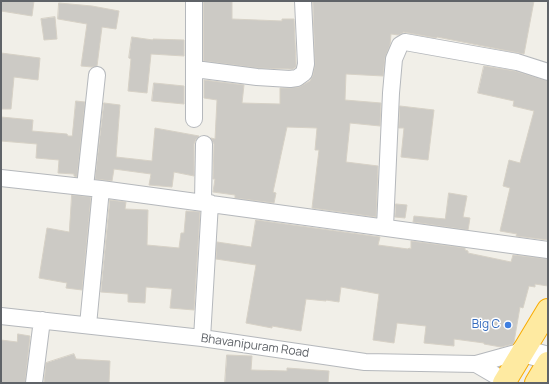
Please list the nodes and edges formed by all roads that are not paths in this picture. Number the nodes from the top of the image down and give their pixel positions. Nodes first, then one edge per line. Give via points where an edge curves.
1 (194, 1) edge
2 (303, 1) edge
3 (195, 70) junction
4 (548, 72) edge
5 (97, 75) dead end
6 (194, 119) dead end
7 (204, 144) dead end
8 (1, 178) edge
9 (85, 187) junction
10 (101, 189) junction
11 (207, 203) junction
12 (385, 228) junction
13 (548, 250) edge
14 (548, 310) edge
15 (1, 316) edge
16 (42, 320) junction
17 (88, 326) junction
18 (202, 338) junction
19 (523, 351) junction
20 (548, 358) edge
21 (548, 363) edge
22 (476, 364) junction
23 (509, 382) edge
24 (34, 383) edge
25 (536, 383) edge

1 - 3 street
2 - 3 street via 306,64 300,77 263,78
3 - 6 street
4 - 12 street via 517,62 425,44 405,42 400,45 394,59 391,93
5 - 9 street
7 - 11 street
8 - 9 street
9 - 10 street
10 - 11 street
10 - 17 street
11 - 12 street
11 - 18 street
12 - 13 street
14 - 19 highway
15 - 16 street, Bhavanipuram Road
16 - 17 street, Bhavanipuram Road
16 - 24 street
17 - 18 street, Bhavanipuram Road
18 - 22 street, Bhavanipuram Road via 365,362
19 - 20 main road
19 - 22 street
19 - 23 highway
21 - 25 highway
22 - 23 street, Bhavanipuram Road

